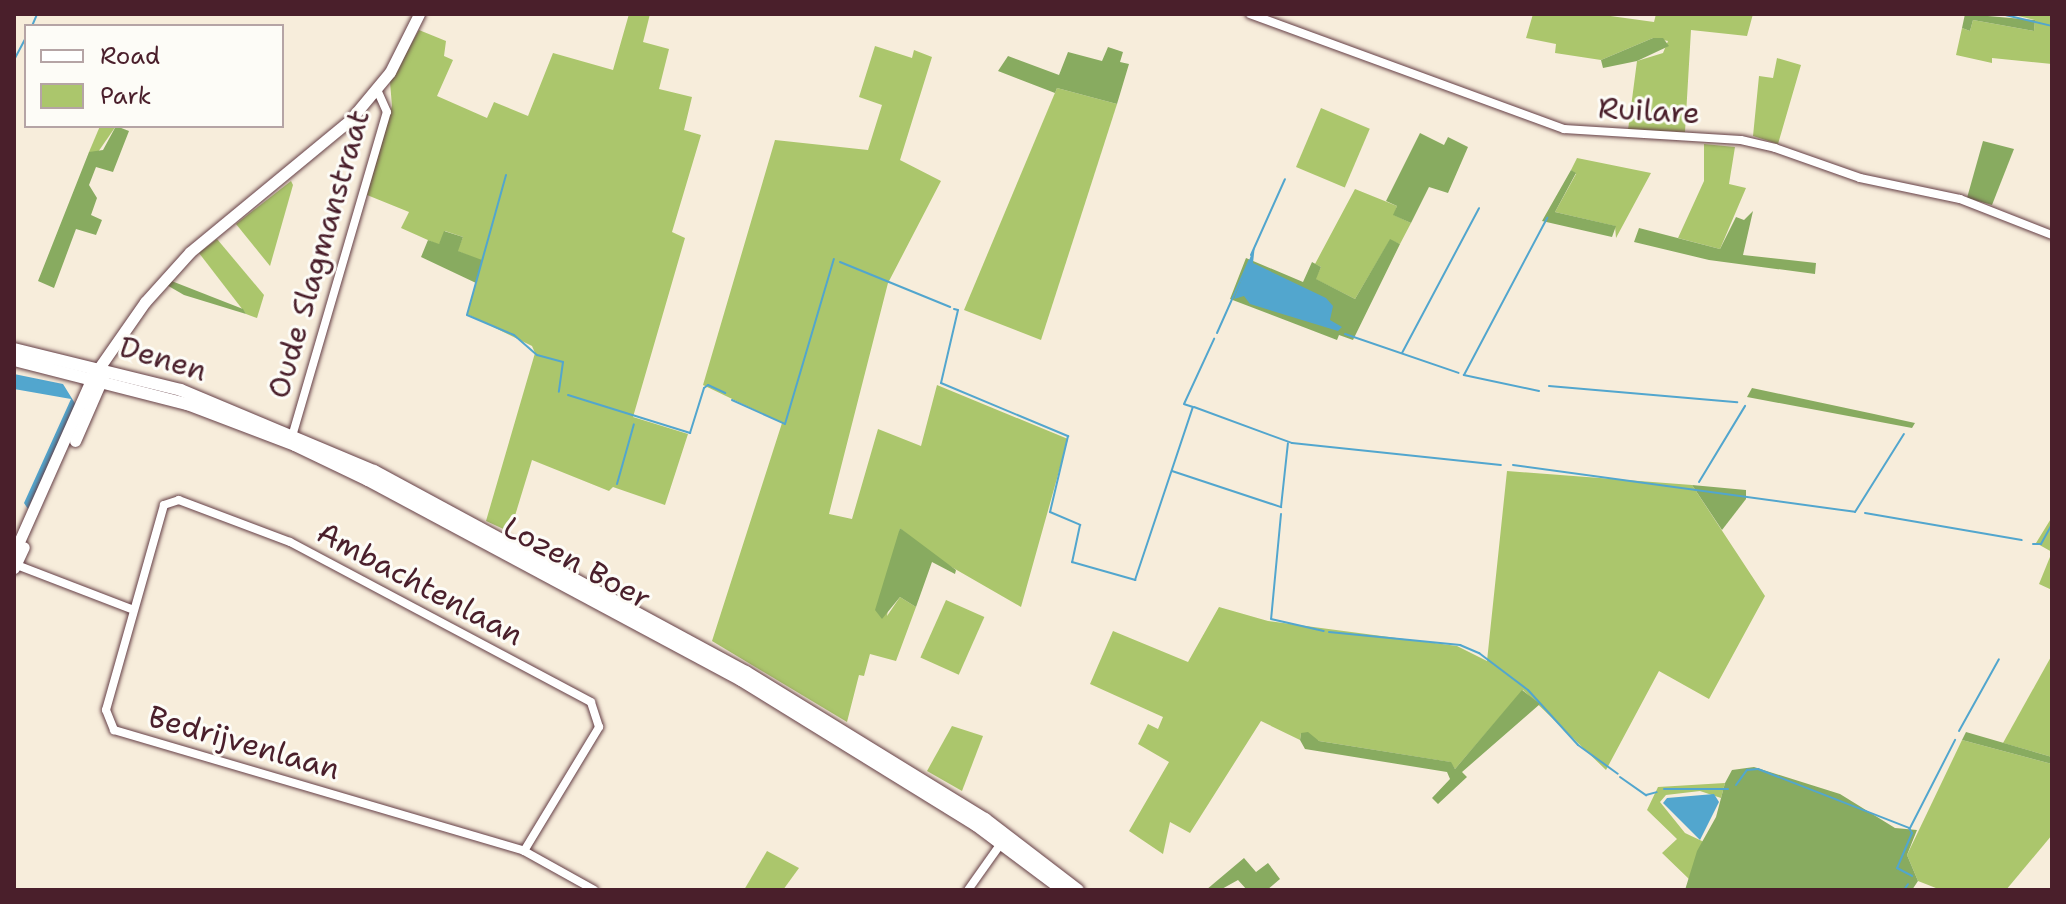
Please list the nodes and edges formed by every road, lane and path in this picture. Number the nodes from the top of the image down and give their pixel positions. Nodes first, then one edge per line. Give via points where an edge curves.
1 (419, 14) edge
2 (1250, 14) edge
3 (377, 90) junction
4 (2052, 235) edge
5 (14, 349) edge
6 (14, 360) edge
7 (99, 376) junction
8 (293, 433) junction
9 (14, 562) edge
10 (131, 609) junction
11 (1005, 838) junction
12 (524, 851) junction
13 (594, 890) edge
14 (968, 890) edge
15 (1063, 890) edge
16 (1078, 890) edge

1 - 3 main road
2 - 4 street, Ruilare via 1564,129 1741,140 1860,178 1960,199
3 - 7 main road via 314,154 176,266 138,311
3 - 8 street, Oude Slagmanstraat via 387,112
5 - 7 main road, Denen
6 - 7 main road, Denen
7 - 8 main road, Denen via 181,390
7 - 9 main road
7 - 11 main road, Lozen Boer via 240,423 368,480 741,680
8 - 11 main road, Lozen Boer via 374,471 746,672
9 - 10 street
10 - 12 street, Bedrijvenlaan via 106,710 114,730
10 - 12 street, Ambachtenlaan via 159,512 179,500 290,542 591,702 599,727
11 - 14 street
11 - 15 main road
11 - 16 main road, Lozen Boer
12 - 13 street, Bedrijvenlaan

